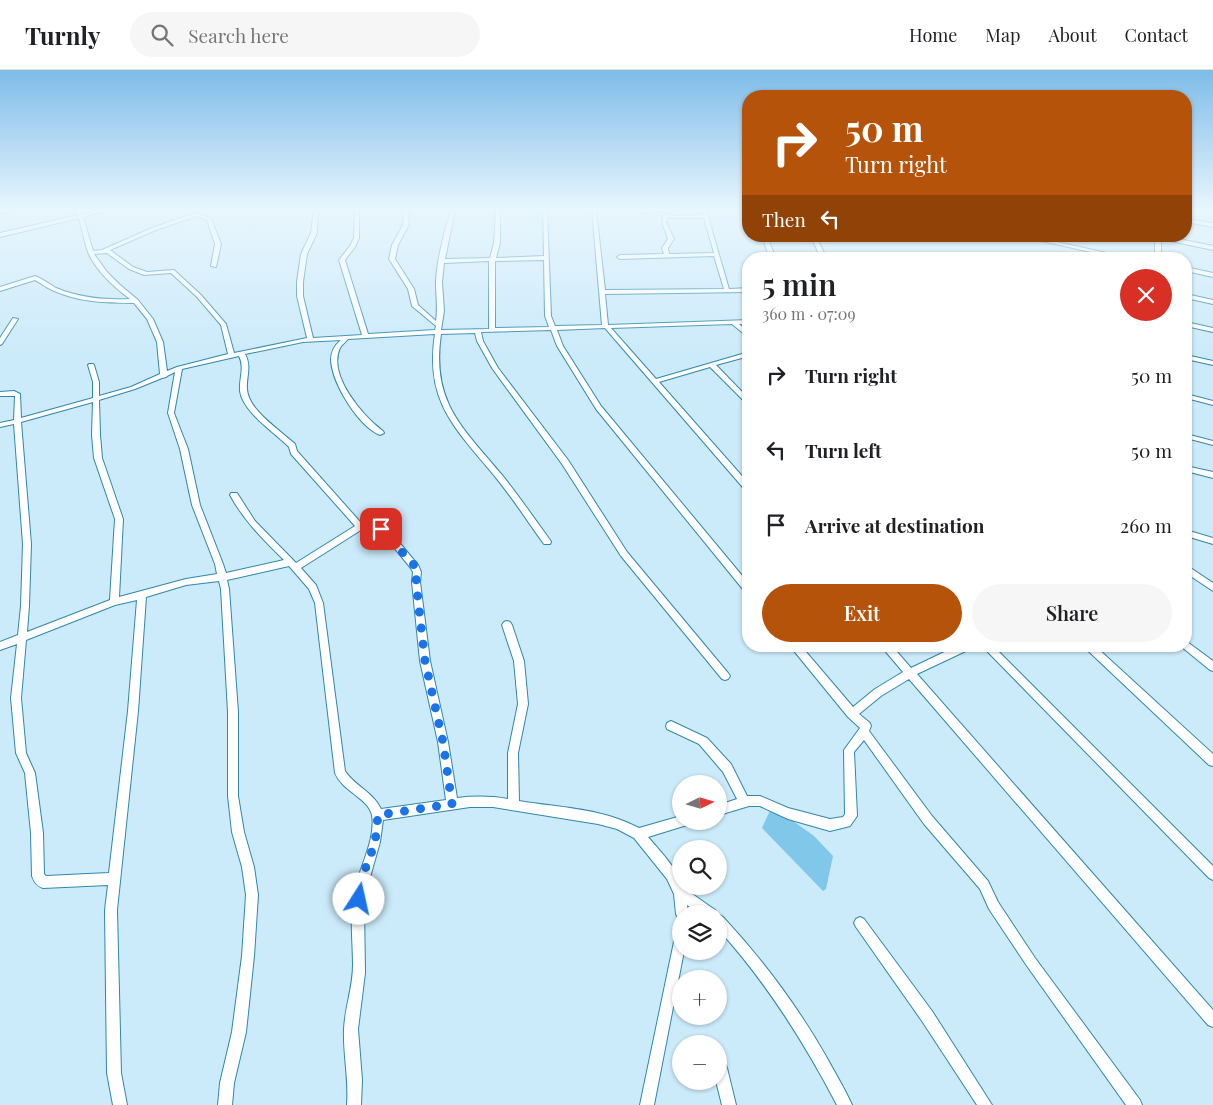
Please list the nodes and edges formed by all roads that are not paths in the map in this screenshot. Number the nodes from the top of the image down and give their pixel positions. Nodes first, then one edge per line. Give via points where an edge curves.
1 (95, 258) edge
2 (118, 258) edge
3 (215, 258) edge
4 (303, 258) edge
5 (343, 258) edge
6 (392, 258) edge
7 (540, 258) edge
8 (545, 258) edge
9 (600, 258) edge
10 (718, 258) edge
11 (442, 261) joint
12 (492, 261) junction
13 (214, 266) dead end
14 (1192, 271) edge
15 (1213, 275) edge
16 (0, 289) edge
17 (727, 290) junction
18 (742, 290) edge
19 (604, 292) junction
20 (1192, 297) edge
21 (136, 301) junction
22 (1213, 302) edge
23 (15, 318) dead end
24 (733, 322) junction
25 (742, 322) edge
26 (605, 325) junction
27 (1192, 325) edge
28 (551, 327) junction
29 (437, 328) junction
30 (492, 330) junction
31 (742, 330) edge
32 (1213, 330) edge
33 (478, 331) junction
34 (365, 336) junction
35 (348, 337) junction
36 (311, 340) junction
37 (0, 343) edge
38 (241, 352) junction
39 (232, 355) junction
40 (742, 356) edge
41 (1192, 358) edge
42 (1213, 363) edge
43 (91, 365) dead end
44 (712, 365) junction
45 (180, 368) junction
46 (164, 376) junction
47 (656, 381) junction
48 (0, 394) edge
49 (742, 396) edge
50 (1192, 398) edge
51 (96, 399) junction
52 (1213, 403) edge
53 (17, 421) junction
54 (0, 425) edge
55 (380, 433) dead end
56 (1192, 438) edge
57 (1213, 443) edge
58 (1192, 470) edge
59 (1213, 475) edge
60 (742, 481) edge
61 (234, 495) dead end
62 (360, 527) junction
63 (1192, 535) edge
64 (1213, 541) edge
65 (547, 542) dead end
66 (294, 565) junction
67 (1192, 572) edge
68 (222, 578) junction
69 (742, 582) edge
70 (1213, 588) edge
71 (142, 595) junction
72 (114, 602) junction
73 (507, 624) dead end
74 (22, 638) junction
75 (0, 646) edge
76 (1192, 650) edge
77 (800, 652) edge
78 (891, 652) edge
79 (954, 652) edge
80 (993, 652) edge
81 (1095, 652) edge
82 (1213, 667) edge
83 (909, 672) junction
84 (726, 676) dead end
85 (852, 714) junction
86 (671, 726) dead end
87 (864, 732) junction
88 (1213, 761) edge
89 (744, 802) junction
90 (452, 804) junction
91 (514, 804) junction
92 (728, 807) edge
93 (378, 815) junction
94 (672, 824) edge
95 (638, 834) junction
96 (1213, 874) edge
97 (114, 879) junction
98 (672, 879) edge
99 (683, 895) edge
100 (698, 905) edge
101 (860, 923) dead end
102 (727, 930) edge
103 (676, 960) edge
104 (1213, 1020) edge
105 (725, 1090) edge
106 (120, 1105) edge
107 (226, 1105) edge
108 (354, 1105) edge
109 (646, 1105) edge
110 (729, 1105) edge
111 (845, 1105) edge
112 (985, 1105) edge
113 (1136, 1105) edge

1 - 21 street via 123,292
2 - 39 street via 146,274 172,272 200,296 224,325
3 - 13 street
4 - 36 street via 300,296
5 - 34 street
6 - 29 street via 411,290 415,306
7 - 12 street
8 - 28 street
9 - 19 street
10 - 17 street
11 - 12 street
11 - 29 street via 441,311
12 - 30 street
14 - 15 street
16 - 21 street via 35,278 82,299
17 - 18 street
17 - 19 street
19 - 26 street
20 - 22 street
21 - 46 street via 150,319 160,342
23 - 37 street
24 - 25 street
24 - 26 street
24 - 31 street
26 - 28 street
26 - 47 street
27 - 32 street
28 - 30 street
28 - 69 street via 569,363 594,401
29 - 33 street
29 - 34 street
29 - 65 street via 435,369 444,403 459,429 501,478
30 - 33 street
33 - 84 street via 495,368 565,462 624,554
34 - 35 street
35 - 36 street
35 - 55 street via 338,345 334,360 336,376 368,424
36 - 38 street
38 - 39 street
38 - 62 street via 245,359 244,394 250,404 292,446 326,491
39 - 45 street
40 - 44 street
41 - 42 street
43 - 51 street
44 - 47 street
44 - 49 street
45 - 46 street
45 - 68 street via 171,413 184,449 196,505
46 - 51 street
47 - 60 street
48 - 53 street via 18,394
50 - 52 street
51 - 53 street
51 - 72 street via 98,458 119,518
53 - 54 street
53 - 74 street via 27,544
56 - 57 street
58 - 59 street
61 - 66 street via 256,529
62 - 66 street
62 - 90 street via 386,532 417,572 425,661 443,742
63 - 64 street
66 - 68 street
66 - 93 street via 313,587 319,603 340,773 345,783 364,794
67 - 70 street
68 - 71 street via 186,582
68 - 107 street via 228,617 233,712 233,796 252,895 239,1032 227,1083
71 - 72 street
71 - 97 street via 134,711
72 - 74 street
73 - 91 street via 519,661 523,704 513,753
74 - 75 street
74 - 97 street via 16,698 21,753 30,773 38,876 43,882 55,883
76 - 82 street
77 - 85 street
78 - 83 street
79 - 83 street
80 - 96 street
81 - 88 street
83 - 85 street via 880,690
83 - 104 street
85 - 87 street via 866,726
86 - 89 street via 703,741 727,768
87 - 89 street via 849,750 851,816 846,822 830,825 760,801
87 - 113 street via 928,820 968,868 977,874 993,905 1031,962
89 - 92 street
90 - 91 street
90 - 93 street
91 - 95 street via 598,818
93 - 108 street via 375,843 364,872 359,899 359,974 350,1035 356,1085
94 - 95 street
95 - 98 street
97 - 106 street via 111,910 112,1004 114,1073
99 - 100 street
101 - 112 street via 927,1016
102 - 111 street via 779,991 802,1025
103 - 109 street
105 - 110 street

